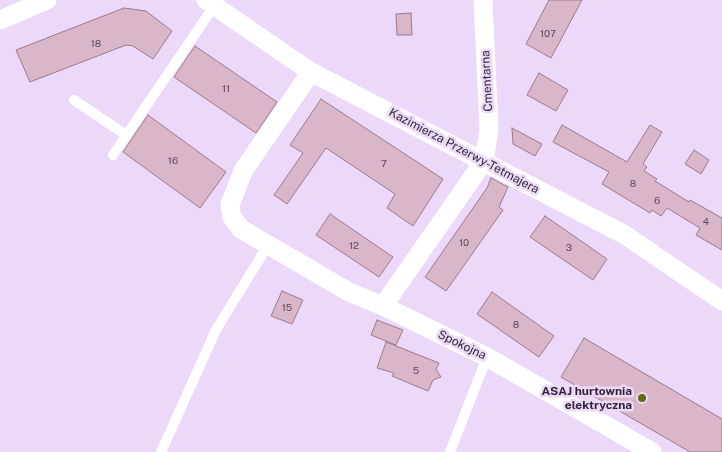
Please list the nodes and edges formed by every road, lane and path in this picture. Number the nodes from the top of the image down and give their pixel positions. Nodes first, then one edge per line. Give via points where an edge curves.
1 (47, 0) edge
2 (483, 0) edge
3 (210, 3) edge
4 (0, 20) edge
5 (311, 72) junction
6 (74, 100) dead end
7 (126, 135) junction
8 (113, 155) dead end
9 (484, 161) junction
10 (268, 245) junction
11 (722, 301) edge
12 (383, 306) junction
13 (487, 358) junction
14 (161, 452) edge
15 (450, 452) edge
16 (652, 452) edge

1 - 4 street
2 - 9 street, Cmentarna via 489,129
3 - 5 street, Kazimierza Przerwy-Tetmajera
3 - 7 lane
5 - 9 street, Kazimierza Przerwy-Tetmajera
5 - 10 street, Spokojna via 243,171 230,205 232,218 240,228
6 - 7 lane
7 - 8 lane
9 - 11 street, Kazimierza Przerwy-Tetmajera via 625,236
9 - 12 street
10 - 12 street, Spokojna via 349,292
10 - 14 lane via 216,330
12 - 13 street, Spokojna
13 - 15 lane
13 - 16 street, Spokojna

